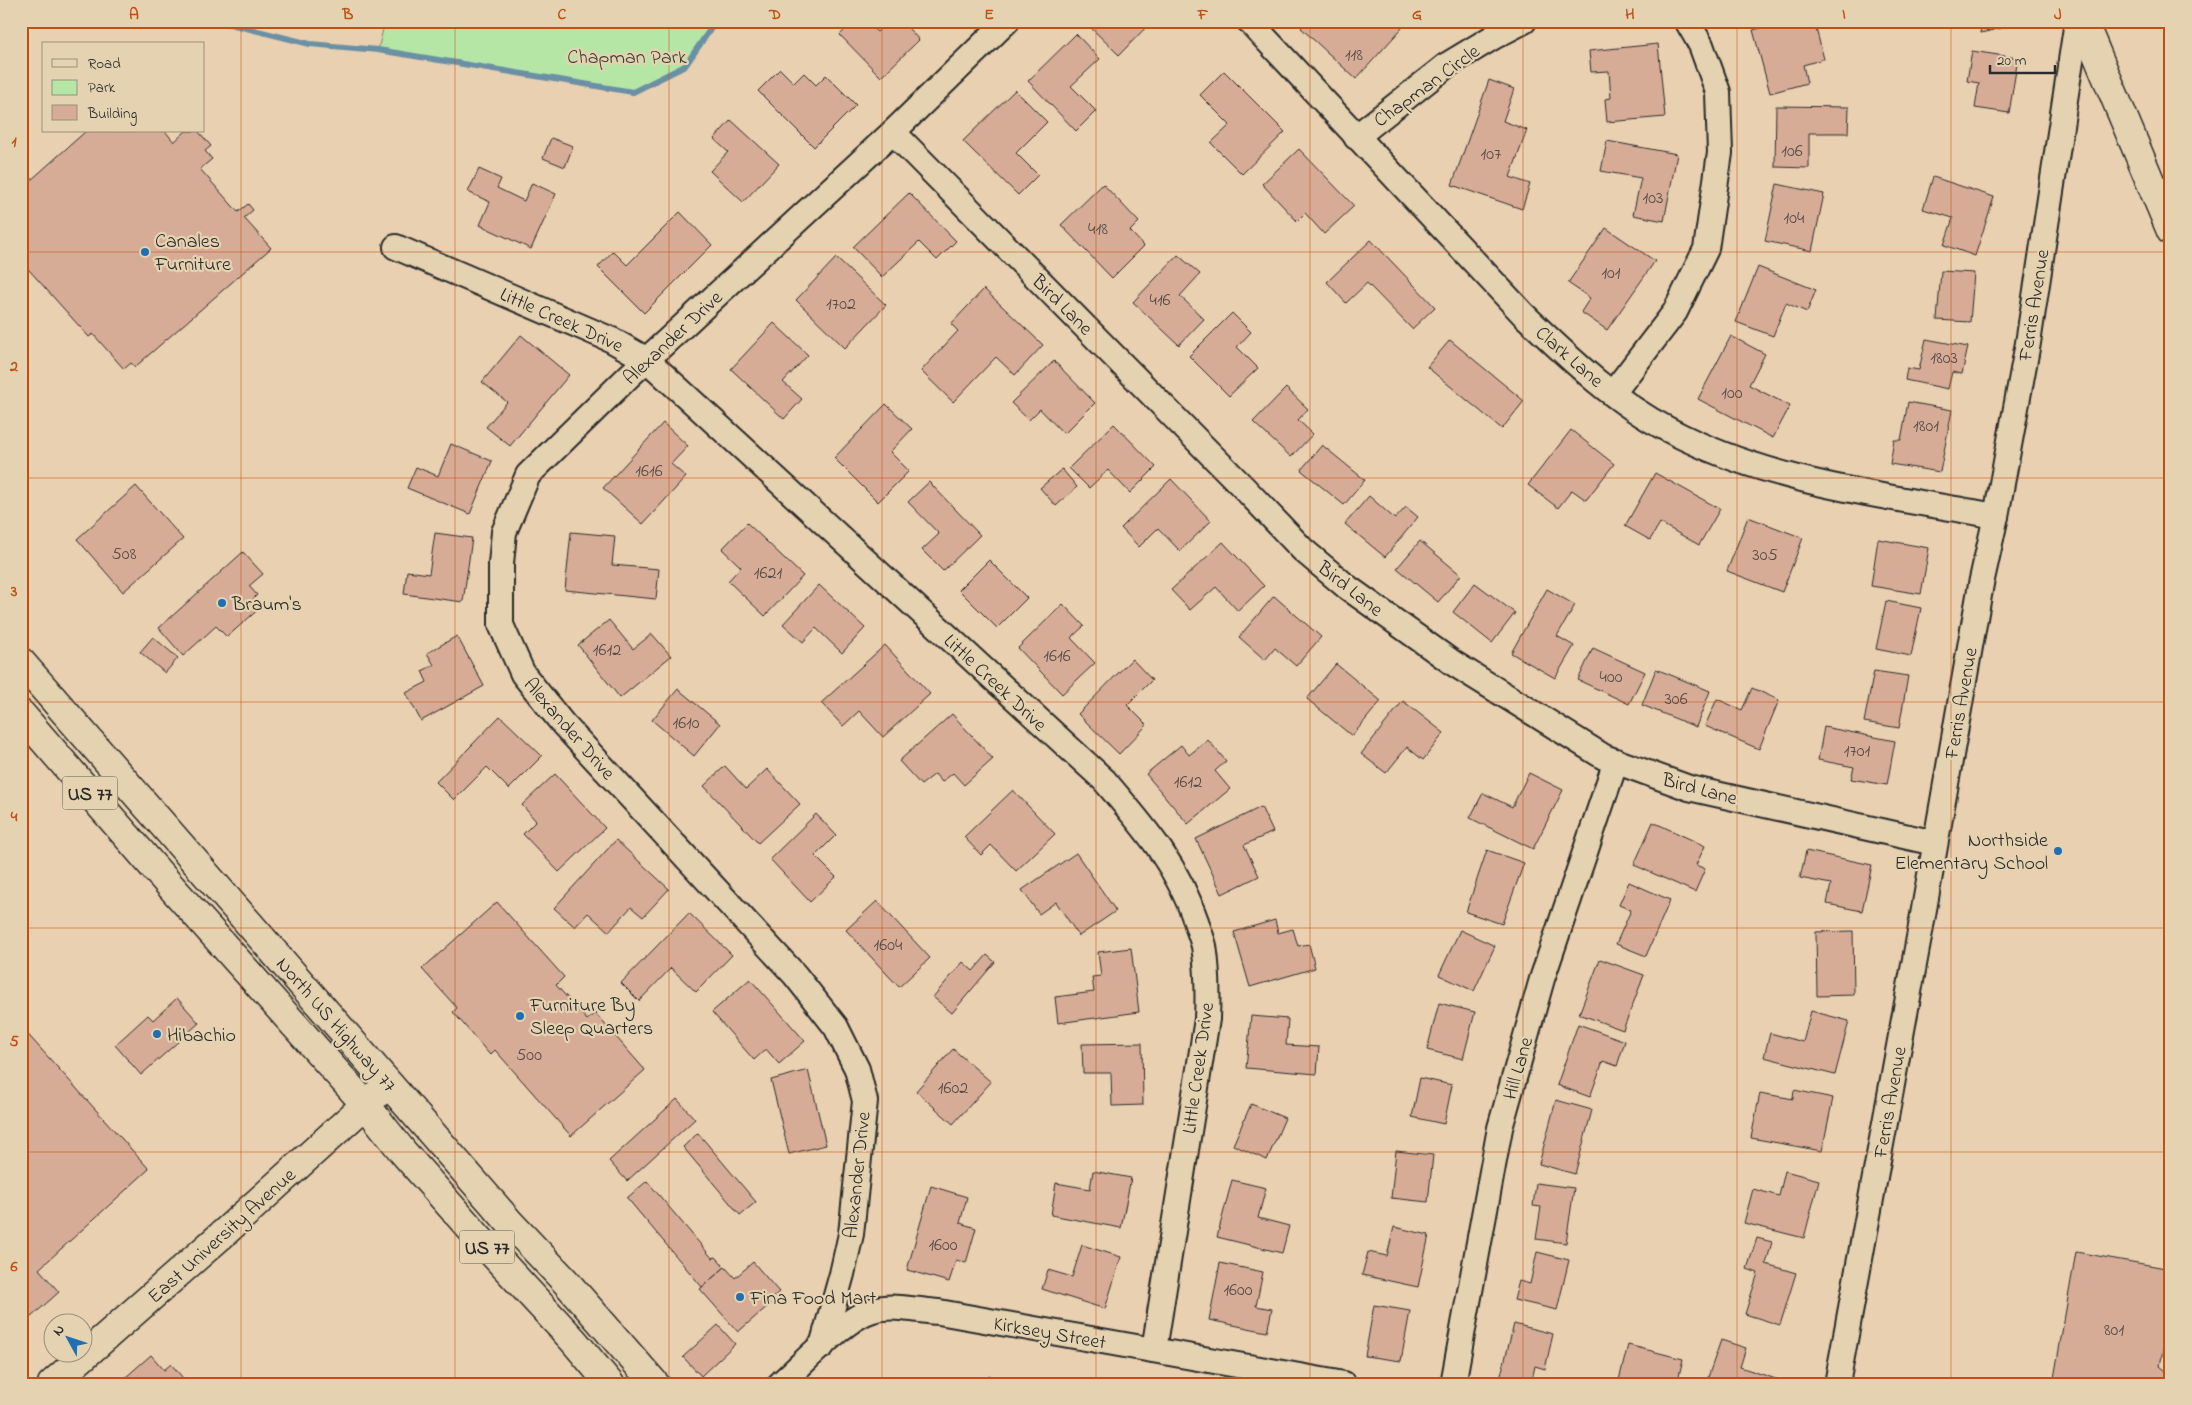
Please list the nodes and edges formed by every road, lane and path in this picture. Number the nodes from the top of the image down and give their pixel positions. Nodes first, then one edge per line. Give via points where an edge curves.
1 (1007, 21) edge
2 (1248, 21) edge
3 (1524, 21) edge
4 (1687, 21) edge
5 (2076, 21) edge
6 (2083, 21) edge
7 (893, 132) junction
8 (1356, 137) junction
9 (2171, 187) edge
10 (2168, 224) edge
11 (396, 247) dead end
12 (647, 360) junction
13 (1613, 394) junction
14 (1996, 516) junction
15 (21, 662) edge
16 (21, 714) edge
17 (1616, 762) junction
18 (1935, 843) junction
19 (388, 1084) junction
20 (365, 1104) junction
21 (822, 1346) junction
22 (1154, 1350) junction
23 (52, 1384) edge
24 (610, 1384) edge
25 (655, 1384) edge
26 (780, 1384) edge
27 (1344, 1384) edge
28 (1453, 1384) edge
29 (1837, 1384) edge

1 - 7 street, Alexander Drive
2 - 8 street, Clark Lane
3 - 8 street, Chapman Circle via 1447,65
4 - 13 street via 1701,45 1718,92 1720,153 1706,249 1675,312
5 - 14 street, Ferris Avenue via 2028,343
6 - 10 main road
7 - 12 street, Alexander Drive
7 - 17 street, Bird Lane via 1303,550 1347,587 1453,662
8 - 13 street, Clark Lane via 1524,315
9 - 10 street
11 - 12 street, Little Creek Drive via 612,340
12 - 21 street, Alexander Drive via 528,475 504,532 501,626 523,674 563,724 796,975 836,1027 857,1069 865,1101 851,1234
12 - 22 street, Little Creek Drive via 1104,780 1170,862 1187,894 1203,944 1208,980 1207,1019
13 - 14 street, Clark Lane via 1668,430 1719,453 1801,480
14 - 18 street, Ferris Avenue
15 - 19 main road, North US Highway 77 / US 77
16 - 20 main road, North US Highway 77 / US 77
17 - 18 street, Bird Lane via 1689,788
17 - 28 street, Hill Lane via 1542,980 1500,1128
18 - 29 street, Ferris Avenue
19 - 20 main road, East University Avenue
19 - 25 main road, North US Highway 77 / US 77
20 - 23 main road, East University Avenue
20 - 24 main road, North US Highway 77 / US 77 via 403,1152
21 - 22 street, Kirksey Street via 855,1318 890,1308 939,1312
21 - 26 street, Kirksey Street
22 - 27 street, Kirksey Street

